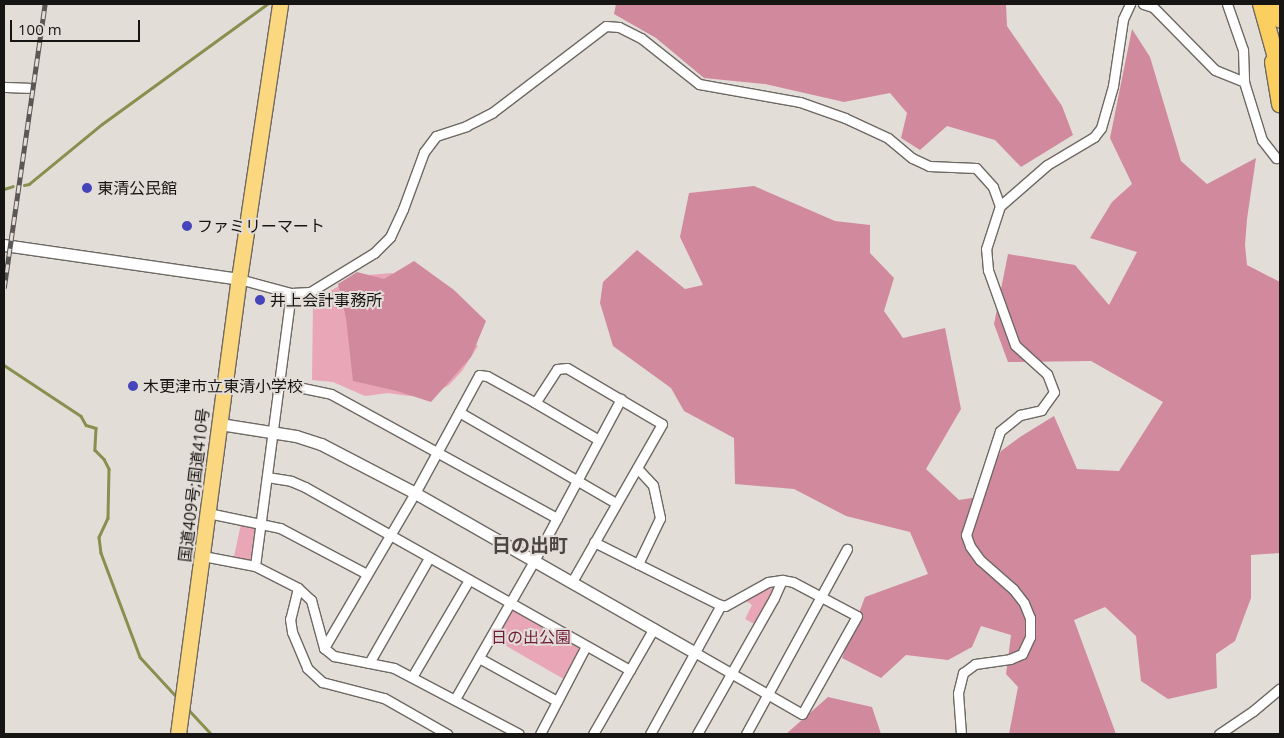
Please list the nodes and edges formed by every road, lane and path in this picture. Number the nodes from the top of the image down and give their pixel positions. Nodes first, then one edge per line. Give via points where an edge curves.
1 (280, 4) edge
2 (1130, 4) edge
3 (1143, 4) edge
4 (1227, 4) edge
5 (1261, 4) edge
6 (1276, 4) edge
7 (1280, 19) edge
8 (1269, 37) junction
9 (1280, 72) edge
10 (1244, 82) junction
11 (4, 87) edge
12 (28, 88) dead end
13 (1280, 104) edge
14 (1276, 158) dead end
15 (1000, 206) junction
16 (4, 245) edge
17 (239, 279) junction
18 (291, 293) junction
19 (279, 383) junction
20 (621, 399) junction
21 (534, 402) junction
22 (459, 412) junction
23 (220, 424) junction
24 (273, 432) junction
25 (599, 440) junction
26 (437, 452) junction
27 (637, 468) junction
28 (267, 477) junction
29 (577, 480) junction
30 (414, 493) junction
31 (616, 503) junction
32 (208, 513) junction
33 (557, 518) junction
34 (261, 523) junction
35 (390, 536) junction
36 (594, 542) junction
37 (847, 549) dead end
38 (203, 556) junction
39 (429, 558) junction
40 (534, 561) junction
41 (638, 564) junction
42 (255, 566) junction
43 (367, 574) junction
44 (469, 580) junction
45 (782, 580) junction
46 (572, 582) junction
47 (298, 588) junction
48 (821, 597) junction
49 (510, 603) junction
50 (721, 605) junction
51 (654, 628) junction
52 (586, 646) junction
53 (324, 648) junction
54 (694, 652) junction
55 (479, 658) junction
56 (369, 663) junction
57 (630, 670) junction
58 (732, 673) junction
59 (412, 676) junction
60 (1280, 688) edge
61 (768, 694) junction
62 (455, 699) junction
63 (557, 701) junction
64 (178, 734) edge
65 (447, 734) edge
66 (519, 734) edge
67 (540, 734) edge
68 (592, 734) edge
69 (651, 734) edge
70 (697, 734) edge
71 (746, 734) edge
72 (961, 734) edge
73 (1219, 734) edge

1 - 17 highway, 国道409号;国道410号
2 - 15 street via 1101,128 1094,137 1047,165
3 - 10 street via 1153,7 1215,70
4 - 10 street via 1243,50
5 - 8 highway
6 - 7 highway
8 - 9 highway
8 - 13 highway
10 - 14 street via 1262,140
11 - 12 street
15 - 18 street via 993,187 976,168 929,166 912,158 888,138 800,102 699,84 641,38 619,26 606,26 492,112 466,126 436,136 424,152 390,237 374,253 310,292
15 - 72 street via 986,249 988,270 1015,345 1047,374 1054,392 1041,410 1020,415 1000,431 966,535 980,560 1024,603 1030,618 1030,638 1022,654 975,664 963,673 958,693
16 - 17 street
17 - 18 street
17 - 23 highway, 国道409号;国道410号
18 - 19 street
19 - 24 street
19 - 26 street via 331,394
20 - 21 street via 560,367
20 - 25 street
20 - 27 street via 662,424
21 - 22 street via 480,375
21 - 25 street
22 - 26 street
22 - 29 street
23 - 24 street
23 - 32 highway, 国道409号;国道410号
24 - 28 street
24 - 30 street via 321,444
25 - 29 street
26 - 30 street
26 - 33 street
27 - 31 street
27 - 41 street via 653,485 660,518
28 - 34 street
28 - 35 street via 305,487
29 - 31 street
29 - 33 street
30 - 35 street
30 - 40 street
31 - 36 street
32 - 34 street
32 - 38 highway, 国道409号;国道410号
33 - 40 street
34 - 42 street
34 - 43 street via 303,538
35 - 39 street
35 - 43 street
36 - 41 street
36 - 46 street
37 - 48 street
38 - 42 street
38 - 64 highway, 国道409号;国道410号
39 - 44 street
39 - 56 street
40 - 46 street
40 - 49 street
41 - 50 street
42 - 47 street
43 - 53 street
44 - 49 street
44 - 59 street
45 - 48 street via 793,582
45 - 50 street via 768,582 725,606
45 - 58 street
46 - 51 street
47 - 53 street via 311,600
47 - 65 street via 290,618 306,668 322,682 384,698
48 - 61 street
48 - 61 street via 857,616 802,714
49 - 52 street
49 - 55 street
50 - 54 street
51 - 54 street
51 - 57 street
52 - 57 street
52 - 63 street
53 - 56 street via 334,656
54 - 58 street
54 - 69 street
55 - 62 street
55 - 63 street
56 - 59 street
57 - 68 street
58 - 61 street
58 - 70 street
59 - 62 street
60 - 73 street via 1253,712
61 - 71 street
62 - 66 street
63 - 67 street

